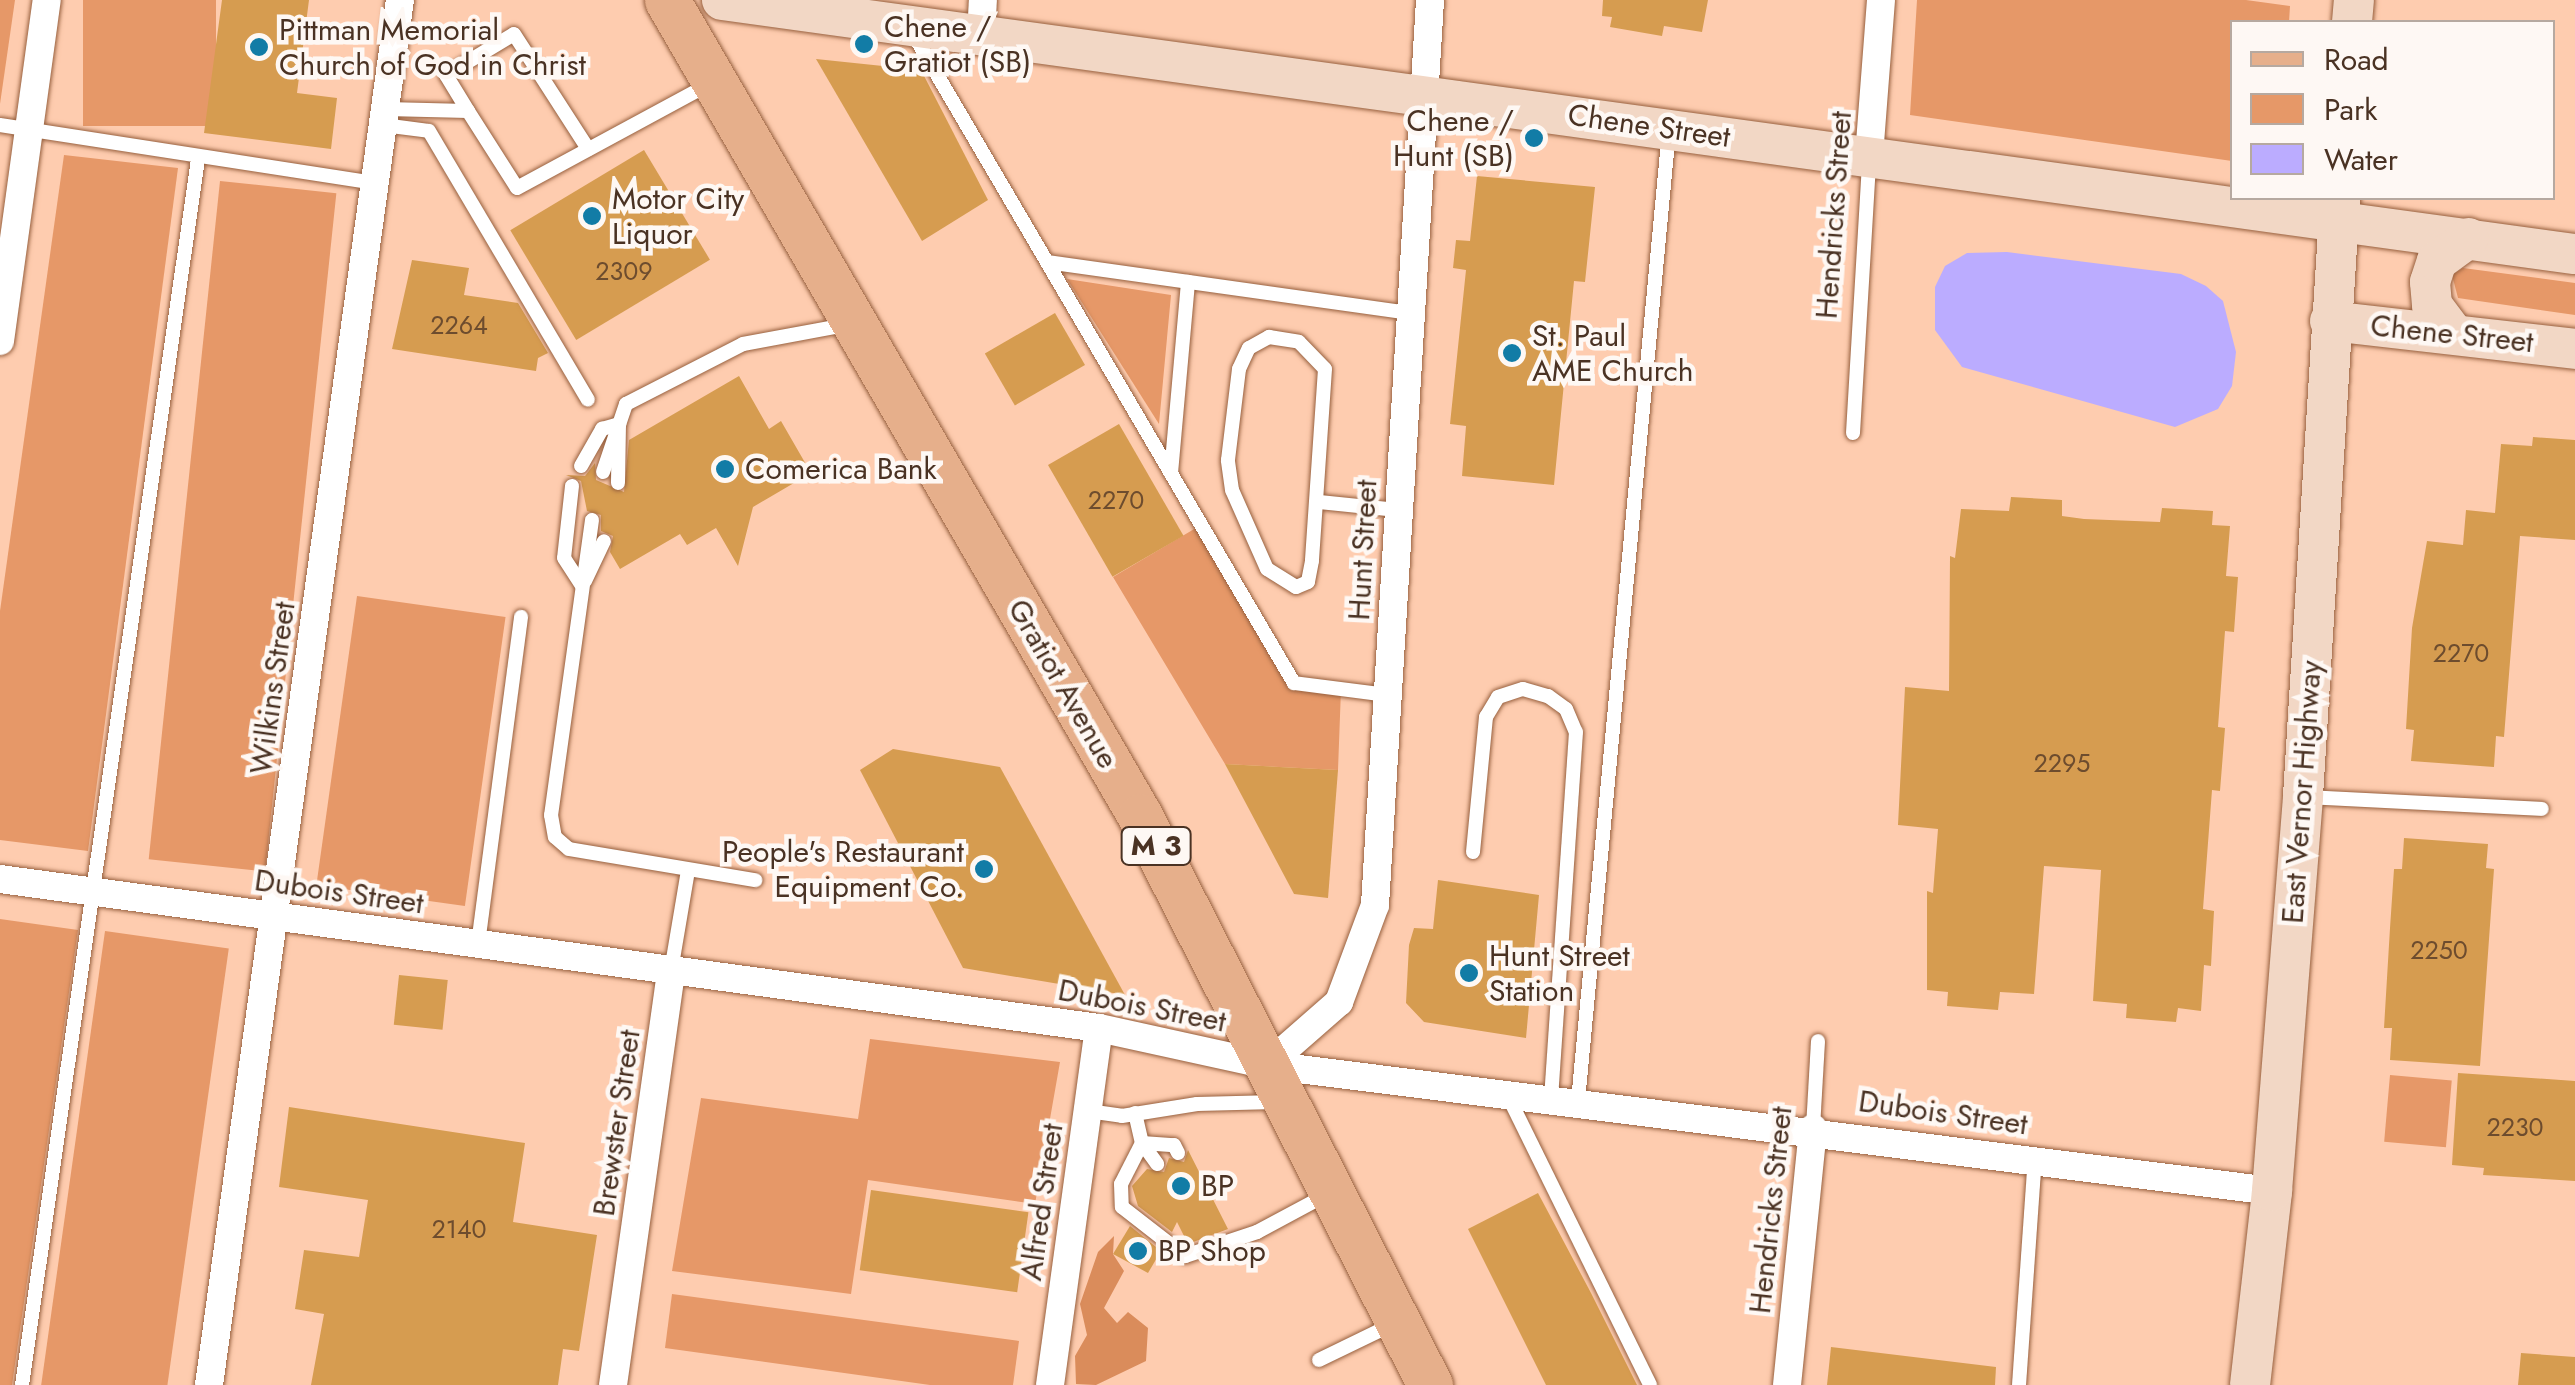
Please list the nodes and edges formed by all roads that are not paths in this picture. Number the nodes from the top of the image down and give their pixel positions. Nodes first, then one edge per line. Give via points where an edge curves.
1 (47, 0) edge
2 (400, 0) edge
3 (667, 0) edge
4 (1430, 0) edge
5 (1882, 0) edge
6 (743, 2) edge
7 (982, 18) edge
8 (909, 26) junction
9 (714, 81) junction
10 (1423, 94) junction
11 (468, 110) junction
12 (384, 118) junction
13 (0, 125) edge
14 (1669, 128) junction
15 (29, 129) junction
16 (588, 149) junction
17 (1869, 156) junction
18 (198, 160) junction
19 (376, 183) junction
20 (2230, 197) edge
21 (2259, 200) edge
22 (2339, 209) edge
23 (2469, 238) junction
24 (2575, 254) edge
25 (1048, 262) junction
26 (1188, 282) junction
27 (1410, 313) junction
28 (2330, 321) junction
29 (854, 323) junction
30 (2453, 332) junction
31 (0, 341) edge
32 (2575, 348) edge
33 (588, 400) dead end
34 (620, 424) junction
35 (1853, 434) dead end
36 (581, 466) dead end
37 (603, 472) dead end
38 (1172, 474) junction
39 (618, 483) dead end
40 (572, 486) dead end
41 (1319, 502) junction
42 (1398, 510) junction
43 (592, 520) dead end
44 (604, 541) dead end
45 (582, 586) junction
46 (521, 617) dead end
47 (1388, 694) junction
48 (2303, 796) junction
49 (2542, 809) dead end
50 (1473, 852) dead end
51 (688, 871) junction
52 (0, 878) edge
53 (755, 880) dead end
54 (92, 891) junction
55 (274, 916) junction
56 (478, 944) junction
57 (671, 971) junction
58 (1099, 1028) junction
59 (1818, 1041) dead end
60 (1277, 1083) junction
61 (1506, 1092) junction
62 (1565, 1099) junction
63 (1088, 1110) junction
64 (1134, 1114) junction
65 (1813, 1128) junction
66 (1142, 1142) junction
67 (1178, 1153) dead end
68 (2035, 1158) junction
69 (1158, 1164) dead end
70 (2272, 1191) junction
71 (1333, 1192) junction
72 (1398, 1322) junction
73 (1319, 1360) dead end
74 (22, 1385) edge
75 (209, 1385) edge
76 (613, 1385) edge
77 (1050, 1385) edge
78 (1430, 1385) edge
79 (1650, 1385) edge
80 (1787, 1385) edge
81 (2019, 1385) edge
82 (2250, 1385) edge

1 - 15 street
2 - 12 street, Wilkins Street
3 - 9 main road, Gratiot Avenue / M 3
4 - 10 street, Hunt Street
5 - 17 street, Hendricks Street
6 - 8 street, Chene Street
7 - 8 street, Chene Street
7 - 10 street, Chene Street
8 - 25 lane
9 - 16 lane
9 - 29 main road, Gratiot Avenue / M 3
10 - 14 street, Chene Street
10 - 27 street, Hunt Street
11 - 12 lane
11 - 16 lane via 517,188
11 - 16 lane via 446,76 514,34
12 - 19 street, Wilkins Street
12 - 33 lane via 429,132
13 - 15 lane
14 - 17 street, Chene Street
14 - 62 lane
15 - 18 lane
15 - 31 street
17 - 20 street, Chene Street
17 - 35 lane, Hendricks Street
18 - 19 lane
18 - 54 lane
19 - 55 street, Wilkins Street
21 - 22 street, Chene Street
22 - 23 street, Chene Street
22 - 28 street, East Vernor Highway
23 - 24 street, Chene Street
23 - 30 street via 2437,261 2430,282 2432,305
25 - 26 lane
25 - 38 lane
26 - 27 lane
26 - 38 lane
27 - 42 street, Hunt Street
28 - 30 street, Chene Street
28 - 48 street, East Vernor Highway
29 - 34 lane via 726,351 626,404
29 - 60 main road, Gratiot Avenue / M 3 via 1140,816
30 - 32 street, Chene Street
34 - 36 lane via 602,429
34 - 37 lane
34 - 39 lane
38 - 47 lane via 1294,683
40 - 45 lane via 564,558
41 - 41 lane via 1308,582 1296,587 1267,570 1232,490 1228,460 1239,369 1249,348 1269,337 1299,342 1325,369
41 - 42 lane
42 - 47 street, Hunt Street
43 - 45 lane
44 - 45 lane
45 - 51 lane via 550,815 555,837 569,849
46 - 56 lane
47 - 60 street, Hunt Street via 1375,905 1363,948 1340,1002
48 - 49 lane
48 - 70 street, East Vernor Highway
50 - 62 lane via 1486,717 1498,696 1523,689 1548,696 1566,709 1576,732
51 - 53 lane
51 - 57 lane, Brewster Street
52 - 54 street, Dubois Street
54 - 55 street, Dubois Street
54 - 74 lane
55 - 56 street, Dubois Street
55 - 75 street, Wilkins Street
56 - 57 street, Dubois Street
57 - 58 street, Dubois Street
57 - 76 street, Brewster Street
58 - 60 street, Dubois Street
58 - 63 street, Alfred Street
59 - 65 lane, Hendricks Street
60 - 61 street, Dubois Street
60 - 64 lane
60 - 71 main road, Gratiot Avenue / M 3
61 - 62 street, Dubois Street
61 - 79 lane
62 - 65 street, Dubois Street
63 - 64 lane
63 - 77 street, Alfred Street
64 - 66 lane
65 - 68 street, Dubois Street
65 - 80 street, Hendricks Street
66 - 67 lane via 1174,1145
66 - 69 lane
66 - 71 lane via 1120,1184 1122,1207 1185,1256
68 - 70 street, Dubois Street
68 - 81 lane
70 - 82 street, East Vernor Highway
71 - 72 main road, Gratiot Avenue / M 3
72 - 73 lane
72 - 78 main road, Gratiot Avenue / M 3

